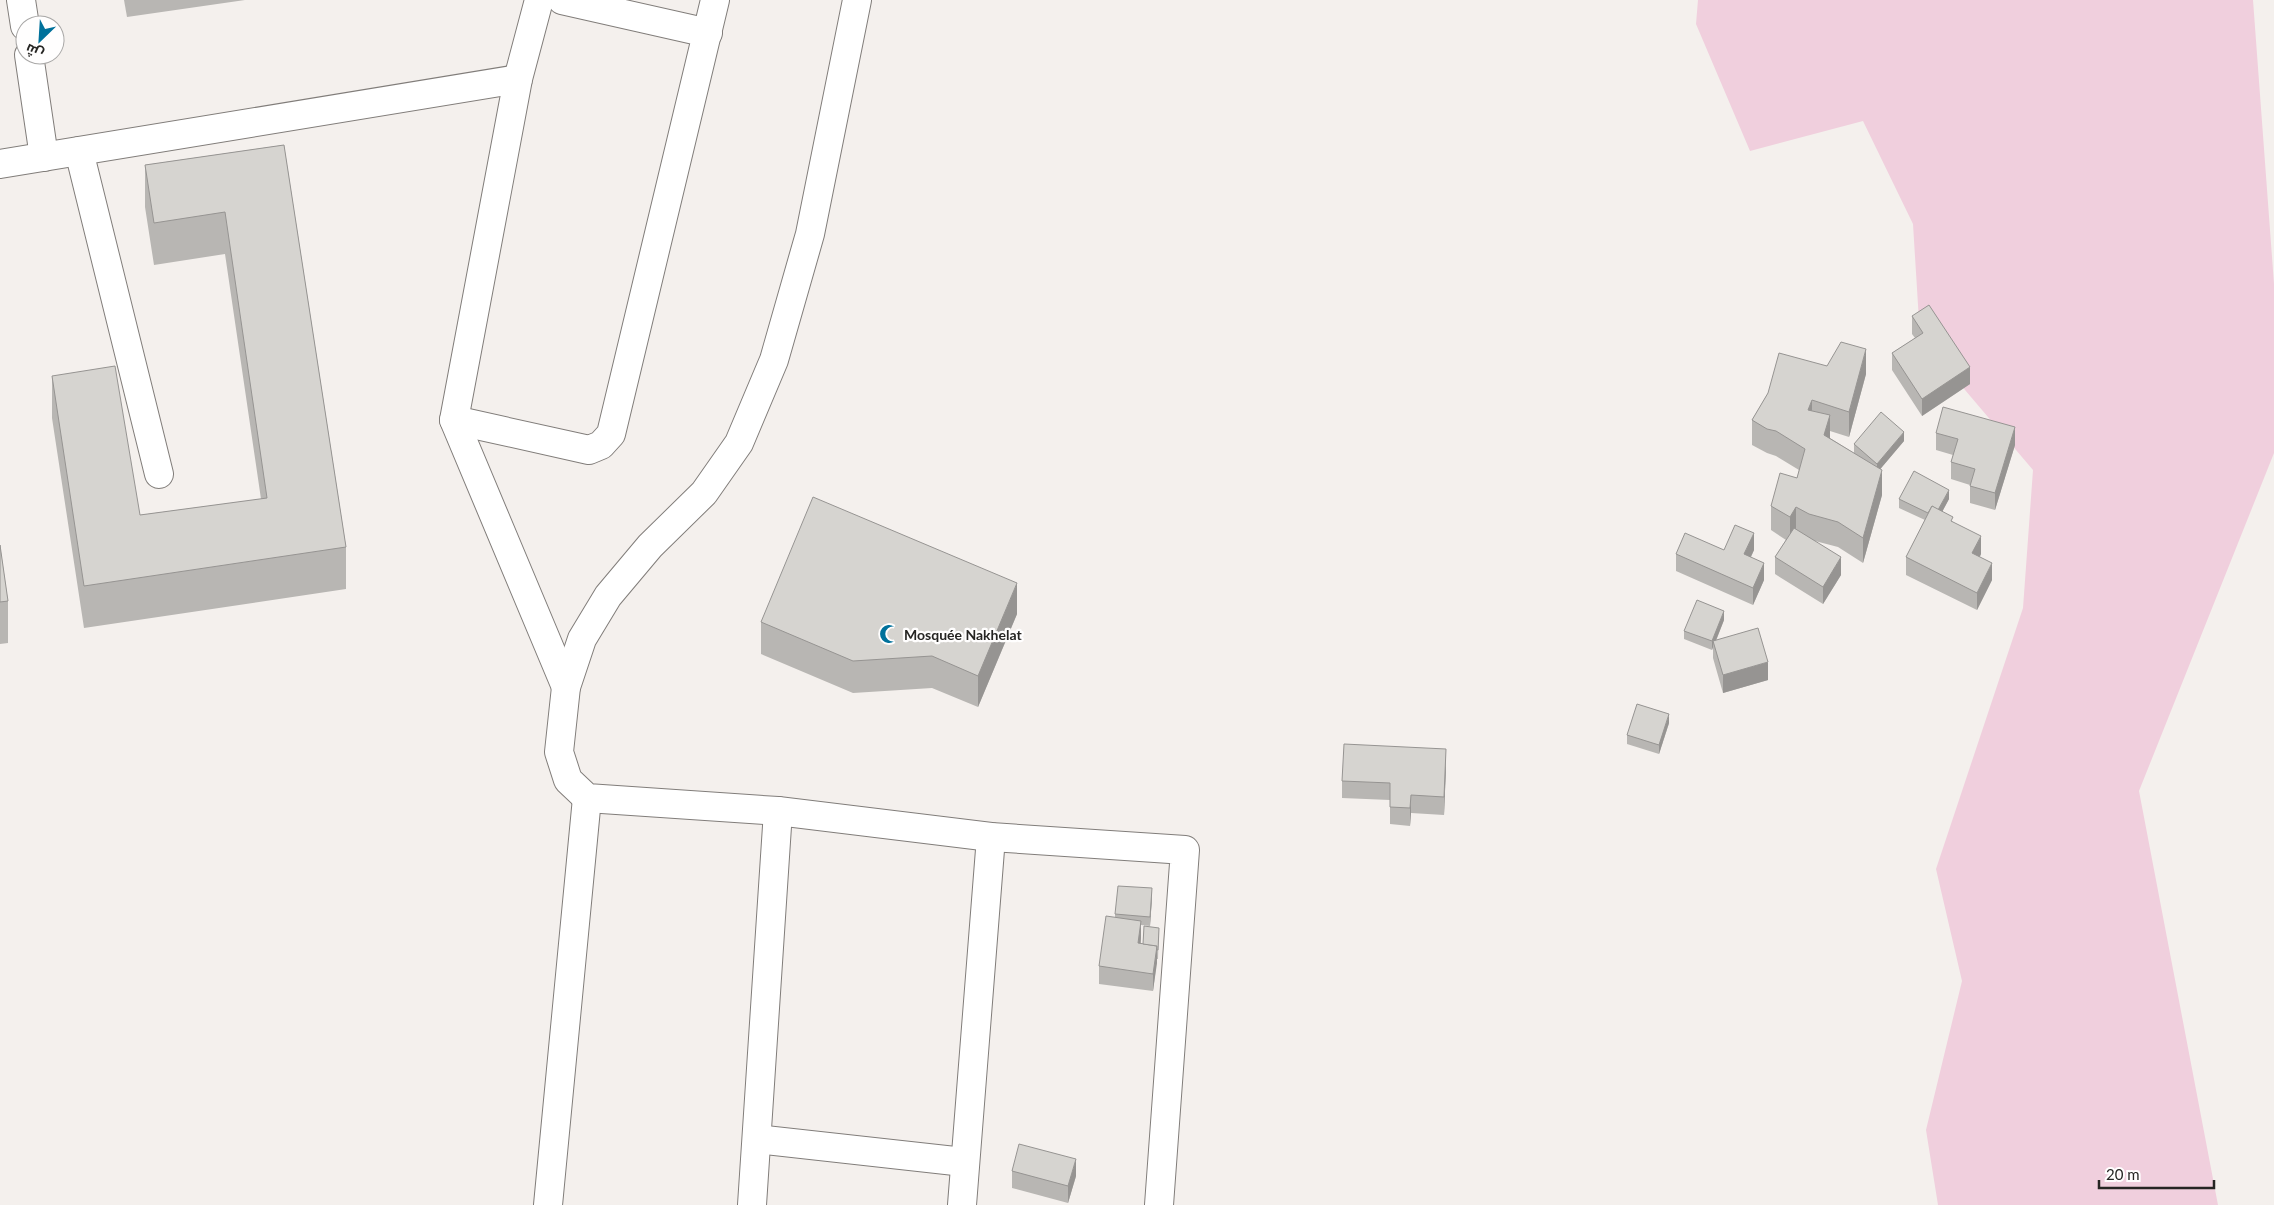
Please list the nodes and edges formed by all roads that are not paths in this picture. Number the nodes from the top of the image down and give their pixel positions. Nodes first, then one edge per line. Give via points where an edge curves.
1 (21, 0) edge
2 (539, 0) edge
3 (562, 0) edge
4 (715, 0) edge
5 (857, 0) edge
6 (23, 15) edge
7 (708, 33) junction
8 (30, 65) edge
9 (518, 79) junction
10 (79, 151) junction
11 (44, 157) junction
12 (0, 164) edge
13 (454, 420) junction
14 (159, 474) dead end
15 (566, 687) junction
16 (587, 798) junction
17 (778, 811) junction
18 (991, 837) junction
19 (758, 1139) junction
20 (964, 1162) junction
21 (548, 1205) edge
22 (752, 1205) edge
23 (962, 1205) edge
24 (1159, 1205) edge

1 - 6 street
2 - 9 street
3 - 7 street
4 - 7 street
5 - 15 street via 810,234 774,360 739,443 704,493 650,546 608,596 582,639
7 - 13 street via 611,434 601,445 589,450
8 - 11 street
9 - 10 street
9 - 13 street
10 - 11 street
10 - 14 street
11 - 12 street
13 - 15 street
15 - 16 street via 560,752 568,780
16 - 17 street
16 - 21 street
17 - 18 street
17 - 19 street
18 - 20 street
18 - 24 street via 1184,850
19 - 20 street
19 - 22 street
20 - 23 street

